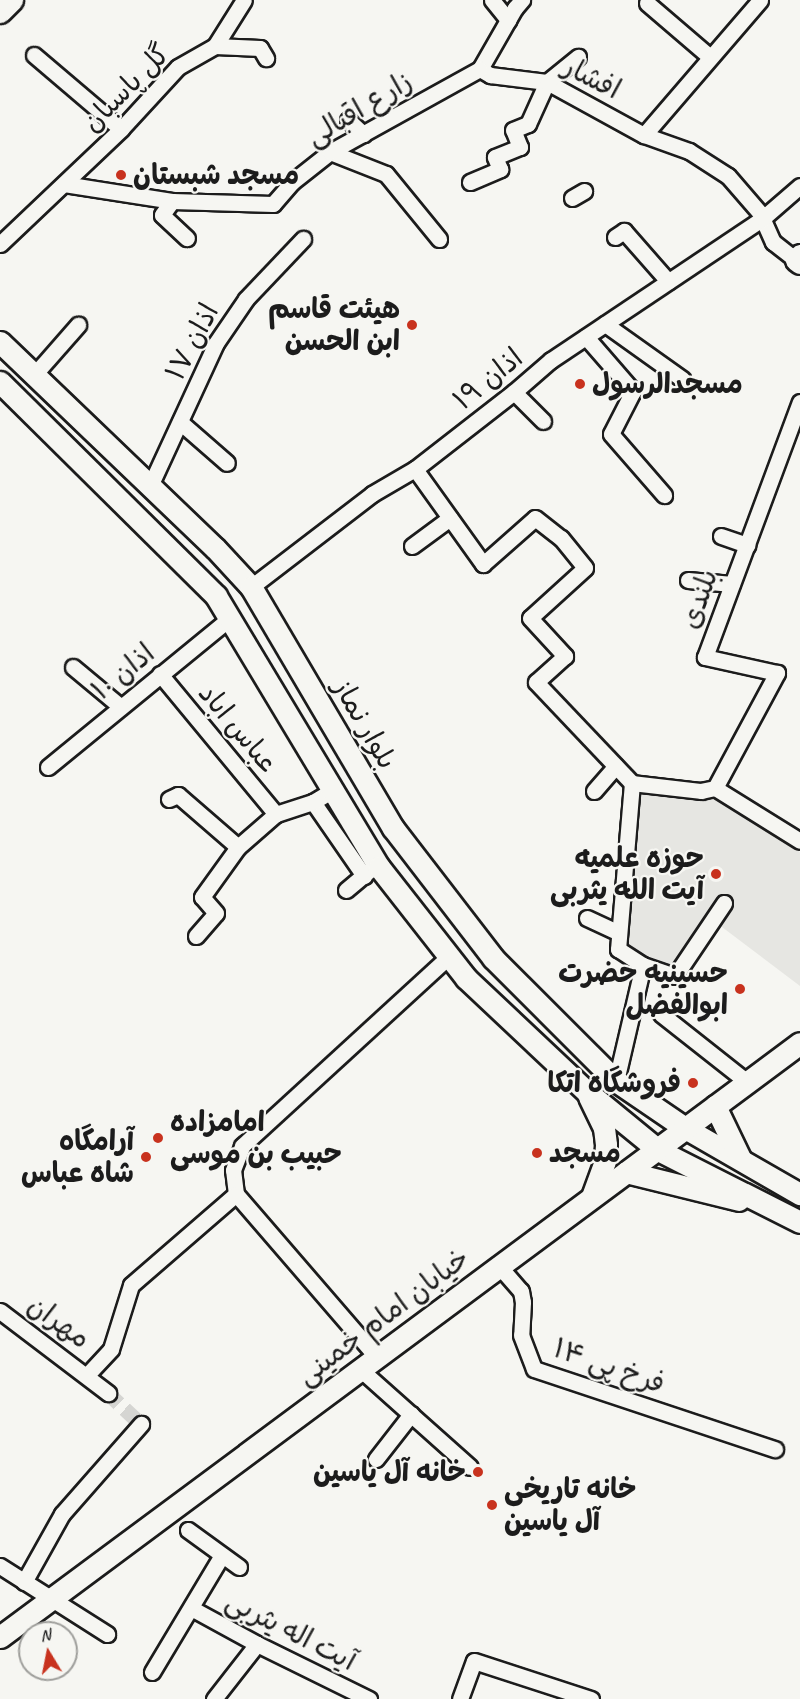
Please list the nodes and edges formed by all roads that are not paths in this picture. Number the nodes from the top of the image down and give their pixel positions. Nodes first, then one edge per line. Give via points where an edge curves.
1 (12, 0) edge
2 (242, 0) edge
3 (492, 0) edge
4 (522, 0) edge
5 (760, 0) edge
6 (647, 3) dead end
7 (0, 12) edge
8 (508, 20) junction
9 (215, 46) junction
10 (34, 55) dead end
11 (578, 57) dead end
12 (710, 57) junction
13 (266, 58) dead end
14 (480, 69) junction
15 (547, 82) junction
16 (348, 120) dead end
17 (121, 129) junction
18 (363, 134) junction
19 (644, 135) junction
20 (330, 152) junction
21 (470, 182) dead end
22 (64, 184) junction
23 (800, 186) edge
24 (172, 201) junction
25 (763, 218) junction
26 (615, 237) dead end
27 (187, 238) dead end
28 (303, 239) dead end
29 (439, 239) dead end
30 (0, 244) edge
31 (799, 259) edge
32 (668, 281) junction
33 (605, 324) junction
34 (78, 325) dead end
35 (586, 337) junction
36 (0, 342) edge
37 (34, 375) junction
38 (682, 379) dead end
39 (0, 382) edge
40 (514, 393) junction
41 (800, 402) edge
42 (543, 421) dead end
43 (180, 422) junction
44 (227, 463) dead end
45 (415, 469) junction
46 (150, 486) junction
47 (664, 495) dead end
48 (450, 518) junction
49 (721, 536) dead end
50 (747, 544) junction
51 (412, 546) dead end
52 (688, 580) dead end
53 (732, 584) junction
54 (251, 587) junction
55 (231, 617) junction
56 (73, 667) dead end
57 (160, 674) junction
58 (121, 707) junction
59 (616, 766) junction
60 (48, 767) dead end
61 (632, 783) junction
62 (716, 788) junction
63 (333, 790) junction
64 (594, 791) dead end
65 (169, 799) dead end
66 (313, 802) junction
67 (276, 814) junction
68 (800, 841) edge
69 (238, 847) junction
70 (370, 870) junction
71 (346, 890) dead end
72 (724, 903) dead end
73 (587, 918) dead end
74 (619, 933) junction
75 (196, 936) dead end
76 (449, 956) junction
77 (644, 965) junction
78 (661, 1014) dead end
79 (800, 1043) edge
80 (585, 1048) junction
81 (562, 1068) junction
82 (616, 1081) junction
83 (747, 1082) junction
84 (586, 1091) junction
85 (715, 1106) junction
86 (685, 1128) junction
87 (658, 1150) junction
88 (740, 1158) junction
89 (626, 1172) junction
90 (798, 1193) edge
91 (236, 1194) junction
92 (592, 1197) junction
93 (779, 1211) junction
94 (800, 1222) edge
95 (499, 1266) junction
96 (0, 1311) edge
97 (368, 1363) junction
98 (87, 1375) junction
99 (108, 1393) tunnel mouth
100 (411, 1414) junction
101 (141, 1424) dead end
102 (775, 1449) dead end
103 (376, 1459) dead end
104 (470, 1467) dead end
105 (188, 1530) dead end
106 (222, 1555) junction
107 (0, 1566) edge
108 (239, 1567) dead end
109 (24, 1582) junction
110 (51, 1599) junction
111 (191, 1608) junction
112 (107, 1634) dead end
113 (0, 1637) edge
114 (257, 1644) junction
115 (152, 1672) dead end
116 (214, 1699) edge
117 (369, 1699) edge
118 (460, 1699) edge
119 (591, 1699) edge

1 - 7 main road
2 - 9 street, گل پاسبان
3 - 8 street
4 - 8 street
5 - 12 street
6 - 12 street
8 - 14 street
9 - 13 street via 260,48
9 - 17 street, گل پاسبان via 178,67
10 - 17 street
11 - 15 street
12 - 19 street
14 - 15 street, افشار via 490,75
14 - 18 street, زارع اقبالی
15 - 19 street, افشار
15 - 21 street via 528,124 513,130 520,147 495,157 500,169
16 - 18 street
17 - 22 street, گل پاسبان
18 - 20 street, زارع اقبالی
19 - 25 street, افشار via 689,151 728,176
20 - 24 street, زارع اقبالی via 292,182 273,204
20 - 29 street via 386,174
22 - 24 street
22 - 30 street, گل پاسبان
23 - 25 street, اذان ۱۹
24 - 27 street via 162,215
25 - 31 street, افشار via 773,242
25 - 32 street, اذان ۱۹
26 - 32 street via 624,231
28 - 43 street, اذان ۱۷ via 246,299 216,343
32 - 33 street, اذان ۱۹
33 - 35 street, اذان ۱۹
33 - 38 street
34 - 37 street
35 - 40 street, اذان ۱۹ via 551,360
35 - 47 street via 633,391 611,434
36 - 37 main road, بلوار نماز
37 - 46 main road, بلوار نماز
39 - 55 main road via 216,596
40 - 42 street
40 - 45 street, اذان ۱۹
41 - 50 street, بلندی
43 - 44 street
43 - 46 street, اذان ۱۷
45 - 48 street
45 - 54 street, اذان ۱۹ via 372,494
46 - 54 main road, بلوار نماز
48 - 51 street
48 - 59 street via 483,564 535,518 561,538 585,568 530,618 565,656 536,682
49 - 50 street
50 - 53 street, بلندی
52 - 53 street
53 - 62 street, بلندی via 705,657 777,673
54 - 80 main road, بلوار نماز via 393,828 493,958
55 - 57 street, اذان ۱۰
55 - 63 main road
56 - 58 street
57 - 58 street, اذان ۱۰
57 - 67 street, عباس اباد
58 - 60 street, اذان ۱۰
59 - 61 street
59 - 64 street
61 - 62 street via 701,791
61 - 74 street
62 - 68 street
63 - 66 street
63 - 70 main road
65 - 69 street via 177,795
66 - 67 street
66 - 70 street
67 - 69 street
69 - 75 street via 202,897 216,913
70 - 71 street
70 - 76 main road
72 - 77 street via 675,976
73 - 74 street
74 - 77 street via 618,949
76 - 81 main road via 466,978
76 - 91 street via 242,1146 233,1170
77 - 82 street
78 - 83 street
79 - 83 main road, خیابان امام خمینی
80 - 81 main road
80 - 82 main road, بلوار نماز
81 - 84 main road
82 - 86 main road, بلوار نماز
83 - 85 main road, خیابان امام خمینی
84 - 87 main road
84 - 92 main road via 604,1128 606,1145 605,1161
85 - 86 main road, خیابان امام خمینی
85 - 88 main road
86 - 87 main road, خیابان امام خمینی
86 - 88 main road, بلوار نماز
87 - 89 main road, خیابان امام خمینی
87 - 93 main road
88 - 90 main road, بلوار نماز
89 - 92 main road, خیابان امام خمینی
89 - 93 main road
90 - 93 main road via 782,1196
91 - 97 street
91 - 98 street via 131,1285 111,1349
92 - 95 main road, خیابان امام خمینی
93 - 94 main road
95 - 97 main road, خیابان امام خمینی
95 - 102 street, فرخ پی ۱۴ via 521,1291 521,1335 534,1369
96 - 98 street, مهران
97 - 100 street
97 - 110 main road, خیابان امام خمینی
98 - 99 street, مهران
100 - 103 street
100 - 104 street
101 - 109 street via 62,1514
105 - 106 street
106 - 108 street
106 - 111 street
107 - 109 street
109 - 110 street
110 - 112 street
110 - 113 main road, خیابان امام خمینی
111 - 114 street, آیت اله یثربی
111 - 115 street
114 - 116 street
114 - 117 street, آیت اله یثربی
118 - 119 street via 474,1661

